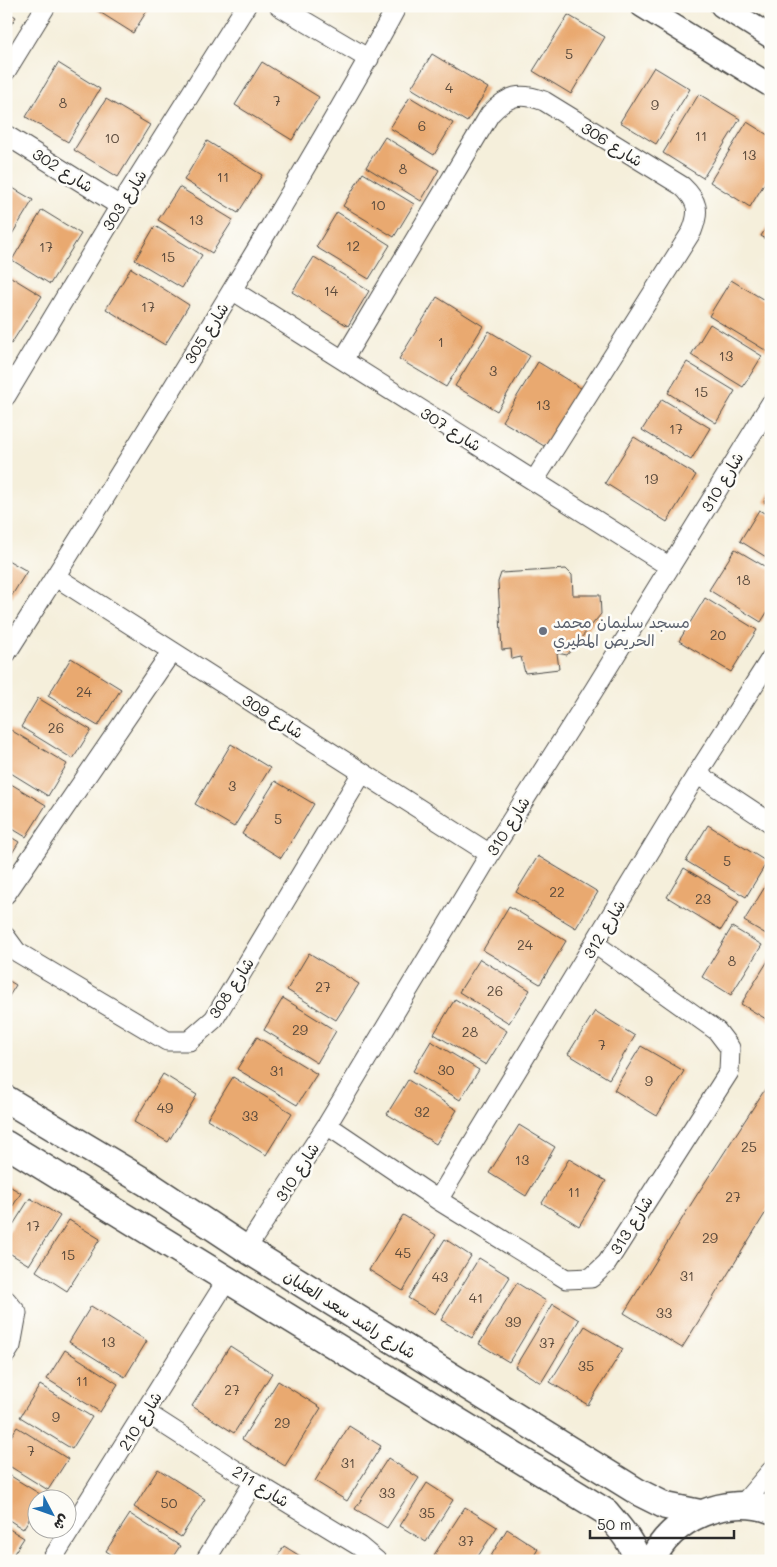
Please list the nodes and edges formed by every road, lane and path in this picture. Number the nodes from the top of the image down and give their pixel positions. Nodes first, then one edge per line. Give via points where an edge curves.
1 (46, 6) edge
2 (246, 6) edge
3 (279, 6) edge
4 (397, 6) edge
5 (642, 6) edge
6 (722, 6) edge
7 (771, 37) edge
8 (369, 59) junction
9 (6, 71) edge
10 (771, 86) edge
11 (6, 135) edge
12 (120, 206) junction
13 (232, 290) junction
14 (343, 360) junction
15 (12, 374) edge
16 (6, 396) edge
17 (771, 403) edge
18 (534, 481) junction
19 (670, 567) junction
20 (56, 577) junction
21 (172, 651) junction
22 (6, 654) edge
23 (771, 658) edge
24 (362, 773) junction
25 (697, 774) junction
26 (771, 823) edge
27 (490, 854) junction
28 (6, 894) edge
29 (6, 938) edge
30 (595, 944) junction
31 (6, 1099) edge
32 (328, 1125) junction
33 (6, 1144) edge
34 (145, 1182) junction
35 (438, 1200) junction
36 (125, 1216) junction
37 (246, 1249) junction
38 (227, 1280) junction
39 (6, 1300) edge
40 (6, 1354) edge
41 (145, 1412) junction
42 (771, 1471) edge
43 (254, 1482) junction
44 (742, 1504) junction
45 (771, 1510) edge
46 (700, 1513) junction
47 (51, 1561) edge
48 (205, 1561) edge
49 (377, 1561) edge
50 (637, 1561) edge
51 (652, 1561) edge

1 - 9 street
2 - 12 street, شارع 303
3 - 8 street
4 - 8 street, شارع 305
5 - 10 street
6 - 7 street
8 - 13 street, شارع 305
11 - 12 street, شارع 302
12 - 15 street, شارع 303
13 - 14 street, شارع 307
13 - 20 street, شارع 305
14 - 18 street, شارع 307
14 - 18 street, شارع 306 via 490,114 514,96 530,96 544,101 682,186 696,206 697,219 692,231
15 - 16 street, شارع 303
17 - 19 street, شارع 310
18 - 19 street, شارع 307
19 - 27 street, شارع 310
20 - 21 street, شارع 309
20 - 22 street, شارع 305
21 - 24 street, شارع 309
21 - 28 street
23 - 25 street, شارع 312
24 - 27 street, شارع 309
24 - 29 street, شارع 308 via 214,1019 188,1040 167,1041 17,952
25 - 26 street
25 - 30 street, شارع 312
27 - 32 street, شارع 310
30 - 35 street, شارع 312
30 - 35 street, شارع 313 via 717,1031 730,1048 729,1072 607,1263 591,1278 566,1279
31 - 34 main road, شارع راشد سعد العلبان
32 - 35 street, شارع 313
32 - 37 street, شارع 310
33 - 36 main road
34 - 36 main road via 141,1198
34 - 37 main road, شارع راشد سعد العلبان
36 - 38 main road
37 - 46 main road, شارع راشد سعد العلبان via 638,1492 666,1506
38 - 41 street, شارع 210
38 - 50 main road via 606,1512 636,1553
39 - 40 street via 17,1313 11,1346
41 - 43 street, شارع 211
41 - 47 street, شارع 210
42 - 44 street
43 - 48 street
43 - 49 street, شارع 211 via 359,1546
44 - 45 main road
44 - 46 main road
46 - 51 main road via 672,1532

